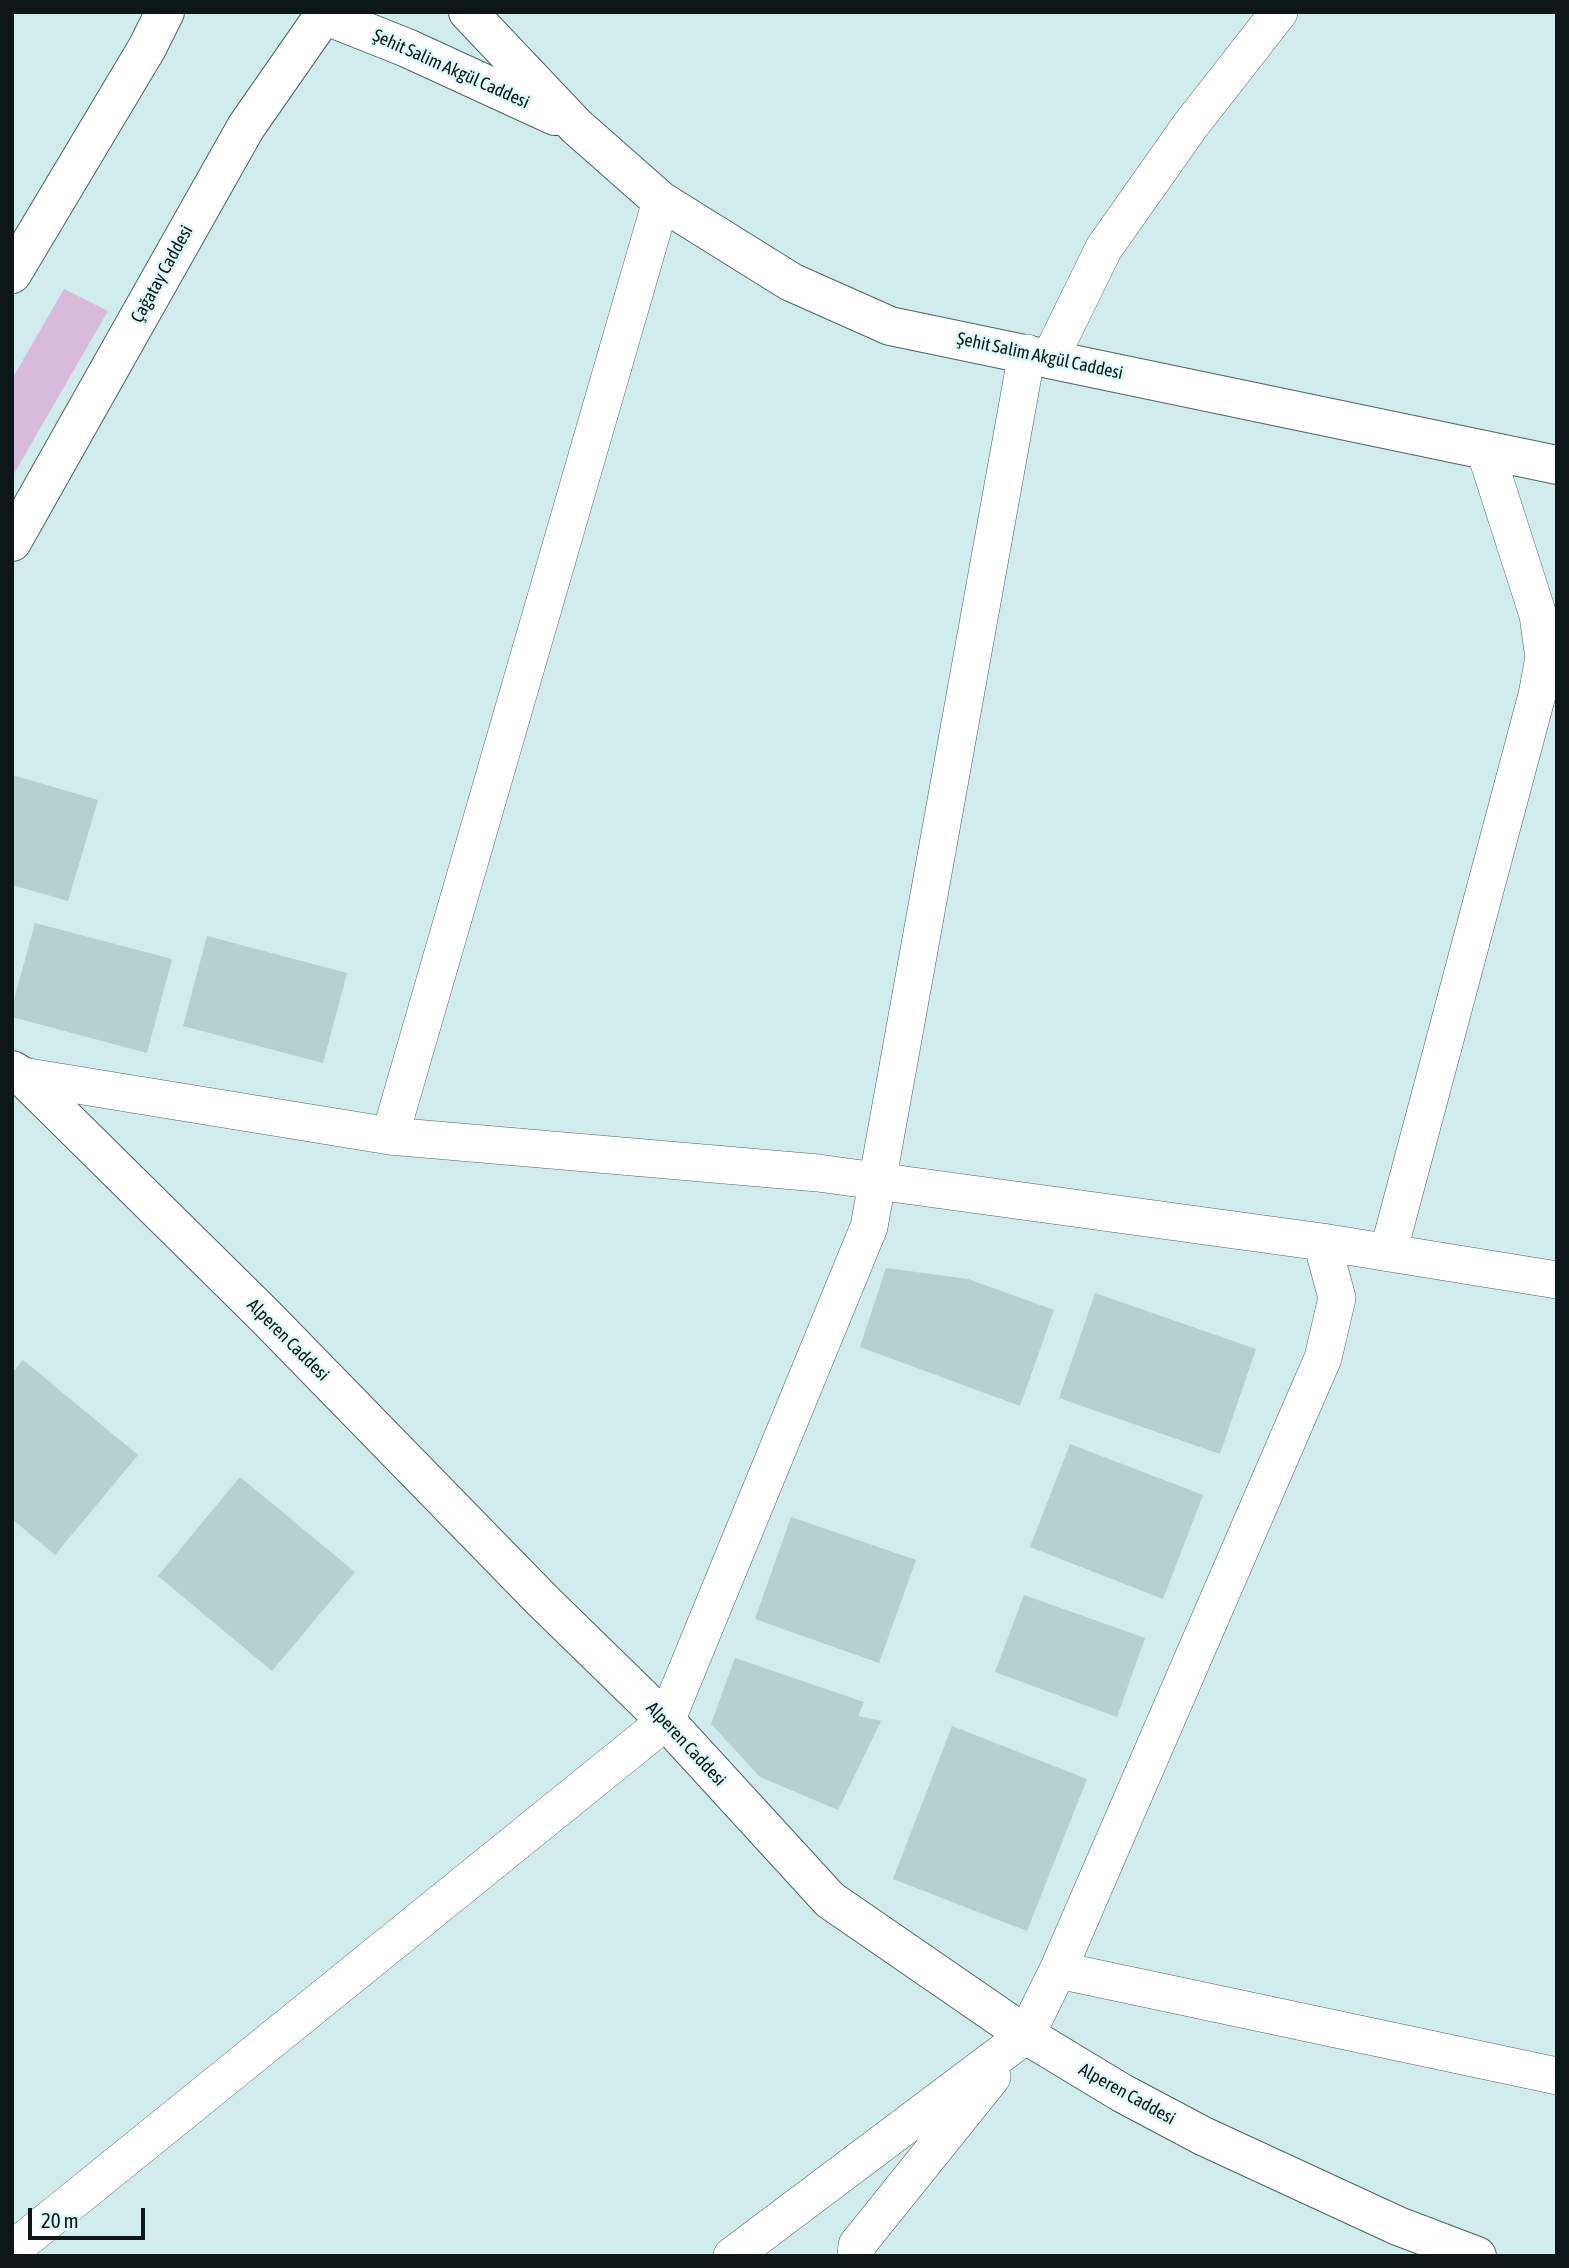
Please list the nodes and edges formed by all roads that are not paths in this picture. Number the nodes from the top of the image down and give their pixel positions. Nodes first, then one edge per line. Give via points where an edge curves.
1 (165, 12) edge
2 (468, 12) edge
3 (1279, 12) edge
4 (323, 13) edge
5 (576, 126) junction
6 (661, 201) junction
7 (12, 274) edge
8 (1038, 355) junction
9 (1485, 450) junction
10 (1557, 465) edge
11 (12, 542) edge
12 (17, 1073) edge
13 (390, 1136) junction
14 (878, 1181) junction
15 (1322, 1242) junction
16 (1388, 1253) junction
17 (1557, 1280) edge
18 (666, 1721) junction
19 (1058, 1970) junction
20 (1026, 2035) junction
21 (1557, 2076) edge
22 (12, 2250) edge
23 (732, 2256) edge
24 (856, 2256) edge
25 (1477, 2256) edge

1 - 7 street
2 - 5 street, Şehit Salim Akgül Caddesi
3 - 8 street via 1189,125 1104,248
4 - 5 street, Şehit Salim Akgül Caddesi
4 - 11 street, Çağatay Caddesi via 246,127
5 - 6 street, Şehit Salim Akgül Caddesi
6 - 8 street, Şehit Salim Akgül Caddesi via 791,282 890,326
6 - 13 street
8 - 9 street, Şehit Salim Akgül Caddesi
8 - 14 street
9 - 10 street, Şehit Salim Akgül Caddesi
9 - 16 street via 1538,615 1544,658
12 - 13 street
12 - 18 street, Alperen Caddesi
13 - 14 street
14 - 15 street
14 - 18 street via 869,1227
15 - 16 street
15 - 19 street via 1337,1298 1323,1358
16 - 17 street
18 - 20 street, Alperen Caddesi via 830,1900
18 - 22 street
19 - 20 street
19 - 21 street
20 - 23 street
20 - 24 street via 857,2245
20 - 25 street, Alperen Caddesi via 1203,2136 1398,2226

